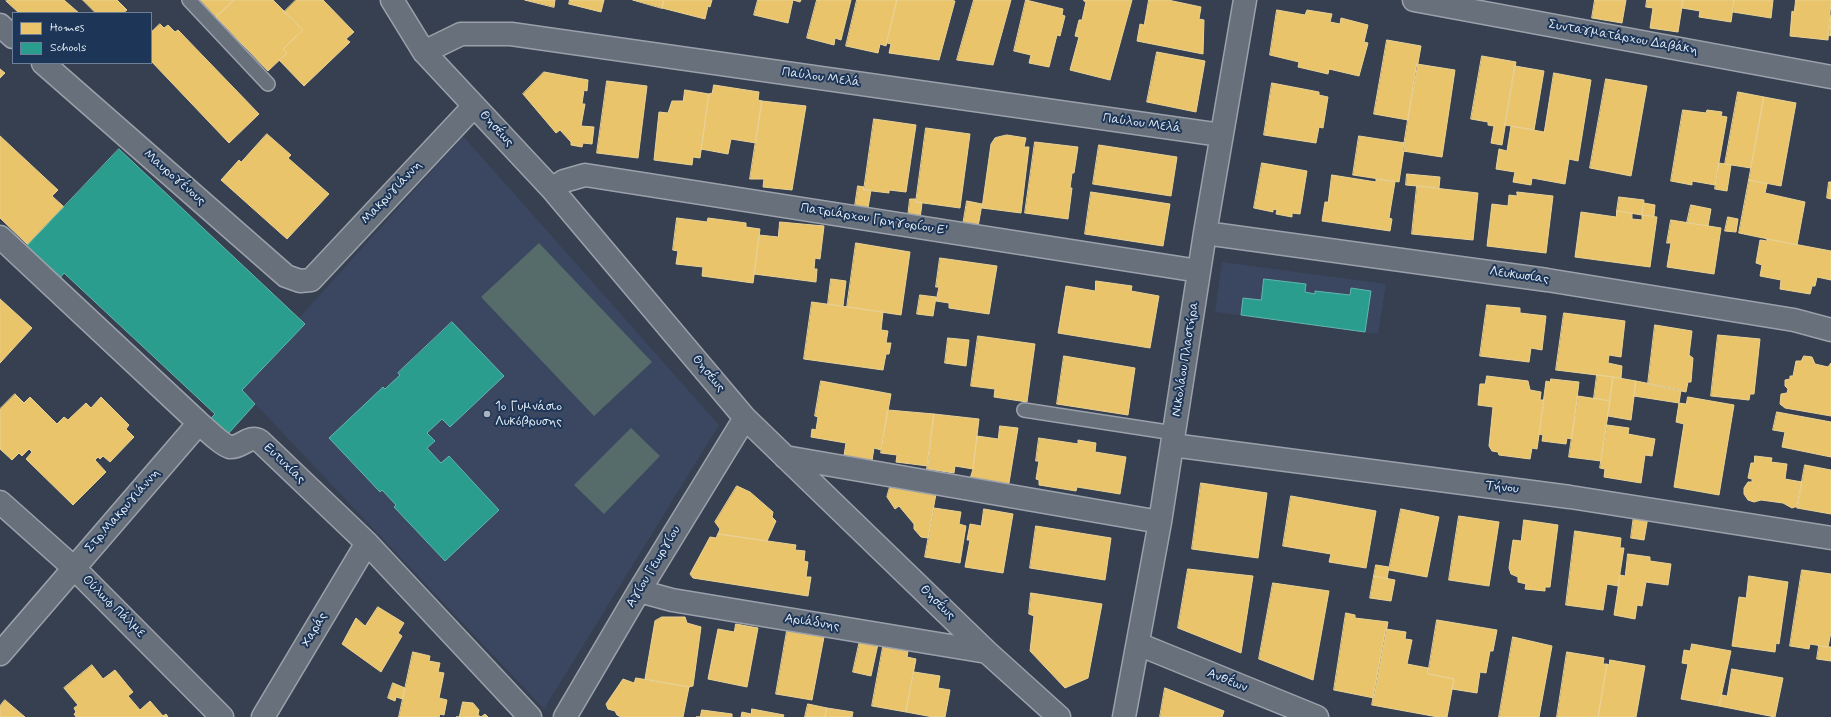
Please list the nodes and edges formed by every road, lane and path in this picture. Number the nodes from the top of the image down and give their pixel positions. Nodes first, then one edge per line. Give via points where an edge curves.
1 (189, 0) edge
2 (392, 0) edge
3 (1245, 0) edge
4 (1414, 0) edge
5 (0, 25) edge
6 (12, 35) edge
7 (424, 52) junction
8 (44, 64) edge
9 (1831, 77) edge
10 (268, 84) dead end
11 (474, 106) junction
12 (1221, 135) junction
13 (552, 189) junction
14 (1205, 234) junction
15 (0, 237) edge
16 (1199, 271) junction
17 (311, 280) joint
18 (1831, 330) edge
19 (1024, 410) dead end
20 (745, 418) junction
21 (199, 423) junction
22 (1173, 439) junction
23 (785, 457) junction
24 (0, 502) edge
25 (1160, 522) junction
26 (1831, 538) edge
27 (367, 543) junction
28 (74, 568) junction
29 (638, 591) junction
30 (1138, 644) junction
31 (987, 652) junction
32 (0, 654) edge
33 (222, 717) edge
34 (263, 717) edge
35 (530, 717) edge
36 (565, 717) edge
37 (1059, 717) edge
38 (1124, 717) edge
39 (1317, 717) edge

1 - 10 lane
2 - 7 street, Θησέως
3 - 12 street, Νικολάου Πλαστήρα
4 - 9 street, Συνταγματάρχου Δαβάκη
5 - 6 street
7 - 11 street, Θησέως
7 - 12 street, Παύλου Μελά via 461,34 511,34
8 - 17 street, Μαυρογένους via 286,276 300,281
11 - 13 street, Θησέως
11 - 17 street, Μακρυγιάννη
12 - 14 street, Νικολάου Πλαστήρα
13 - 16 street, Πατριάρχου Γρηγορίου Ε' via 564,181 585,175
13 - 20 street, Θησέως
14 - 16 street, Νικολάου Πλαστήρα
14 - 18 street, Λευκωσίας via 1547,280 1794,320
15 - 21 street, Ευτυχίας
16 - 22 street, Νικολάου Πλαστήρα
19 - 22 lane
20 - 23 street, Θησέως
20 - 29 street, Αγίου Γεωργίου
21 - 27 street, Ευτυχίας via 230,447 256,438
21 - 28 street, Στρ.Μακρυγιάννη
22 - 25 street, Νικολάου Πλαστήρα
22 - 26 street, Τήνου
23 - 25 street
23 - 31 street, Θησέως
24 - 28 street, Ούλωφ Πάλμε
25 - 30 street, Νικολάου Πλαστήρα
27 - 34 street, Χαράς
27 - 35 street, Ευτυχίας
28 - 32 street, Στρ.Μακρυγιάννη
28 - 33 street, Ούλωφ Πάλμε
29 - 31 street, Αριάδνης via 672,600
29 - 36 street, Αγίου Γεωργίου
30 - 38 street, Νικολάου Πλαστήρα
30 - 39 street, Ανθέων
31 - 37 street, Θησέως

